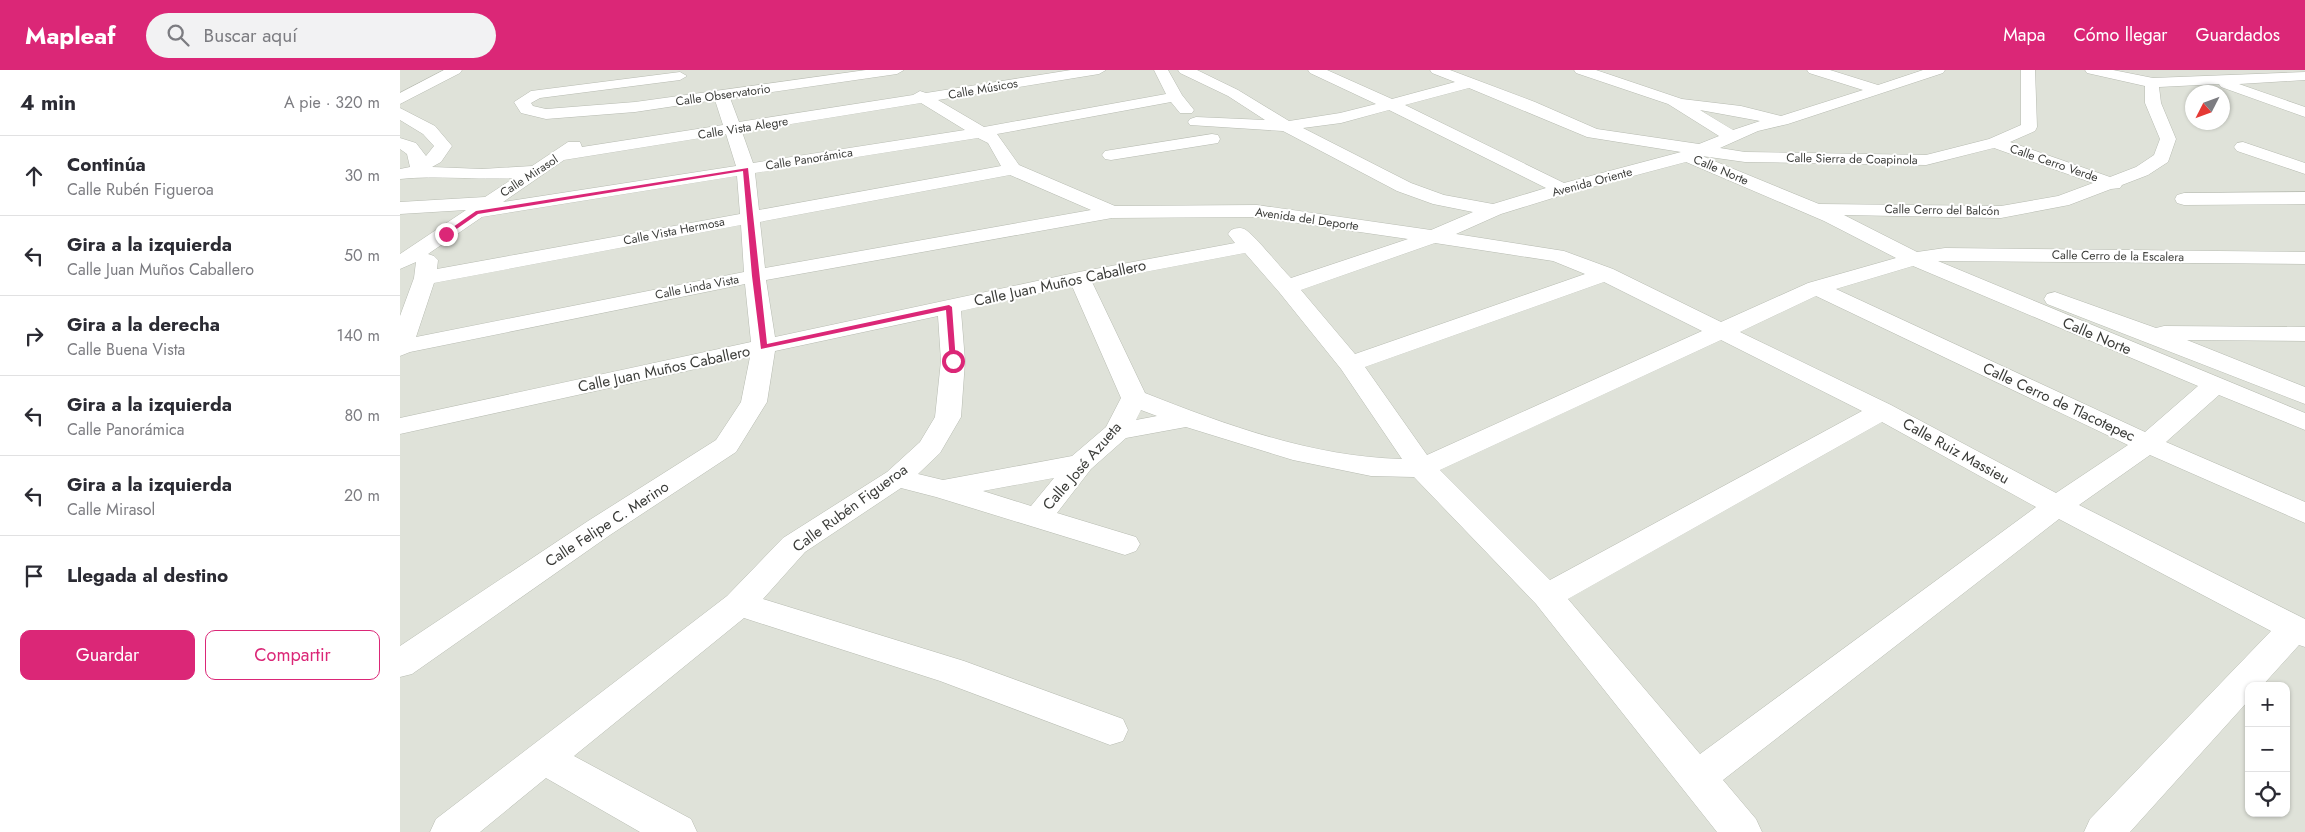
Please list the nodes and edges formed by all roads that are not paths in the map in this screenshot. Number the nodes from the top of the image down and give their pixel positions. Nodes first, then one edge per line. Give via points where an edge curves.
1 (455, 70) edge
2 (621, 70) edge
3 (898, 70) edge
4 (1099, 70) edge
5 (1161, 70) edge
6 (1185, 70) edge
7 (1314, 70) edge
8 (1437, 70) edge
9 (1580, 70) edge
10 (1814, 70) edge
11 (1938, 70) edge
12 (2028, 70) edge
13 (2092, 70) edge
14 (2115, 70) edge
15 (864, 72) edge
16 (685, 73) edge
17 (1881, 73) dead end
18 (2305, 76) edge
19 (1855, 82) junction
20 (1469, 83) junction
21 (2166, 83) junction
22 (590, 86) junction
23 (2230, 87) edge
24 (2185, 88) edge
25 (1880, 90) junction
26 (2230, 91) edge
27 (721, 94) junction
28 (1174, 98) junction
29 (400, 99) edge
30 (926, 99) junction
31 (1674, 101) junction
32 (1390, 104) junction
33 (635, 107) junction
34 (2305, 112) edge
35 (400, 113) edge
36 (1759, 121) junction
37 (1196, 122) junction
38 (1286, 126) junction
39 (731, 129) junction
40 (989, 136) junction
41 (1733, 137) junction
42 (2267, 139) dead end
43 (1995, 142) junction
44 (400, 143) edge
45 (2243, 147) dead end
46 (2305, 152) edge
47 (1695, 153) junction
48 (1111, 155) dead end
49 (559, 156) junction
50 (746, 169) junction
51 (1012, 169) junction
52 (2305, 169) edge
53 (419, 170) junction
54 (535, 171) junction
55 (400, 174) edge
56 (2113, 184) junction
57 (1562, 189) junction
58 (2305, 198) edge
59 (2184, 199) dead end
60 (400, 208) edge
61 (481, 208) junction
62 (1815, 209) junction
63 (1494, 210) junction
64 (1112, 212) junction
65 (1218, 215) junction
66 (750, 216) junction
67 (1431, 238) junction
68 (428, 245) junction
69 (1251, 246) junction
70 (1196, 255) junction
71 (1922, 257) junction
72 (2305, 258) edge
73 (400, 263) edge
74 (1605, 274) junction
75 (755, 276) junction
76 (425, 278) junction
77 (1079, 278) junction
78 (1281, 280) junction
79 (1816, 288) junction
80 (949, 307) junction
81 (1721, 332) junction
82 (2148, 333) junction
83 (2305, 334) edge
84 (764, 347) junction
85 (400, 348) edge
86 (1350, 364) junction
87 (2215, 385) junction
88 (2305, 396) edge
89 (1134, 398) junction
90 (1882, 411) junction
91 (2299, 417) edge
92 (1188, 419) junction
93 (400, 426) edge
94 (1117, 431) junction
95 (2148, 444) junction
96 (1081, 463) junction
97 (1422, 468) junction
98 (897, 478) junction
99 (943, 489) junction
100 (2056, 506) junction
101 (2305, 513) edge
102 (1037, 518) junction
103 (1125, 544) dead end
104 (1547, 596) junction
105 (739, 604) junction
106 (2299, 631) edge
107 (400, 664) edge
108 (1110, 730) dead end
109 (544, 758) junction
110 (1698, 778) junction
111 (450, 832) edge
112 (678, 832) edge
113 (1742, 832) edge
114 (2104, 832) edge

1 - 29 street
2 - 22 street
3 - 15 street, Calle Observatorio
4 - 30 street, Calle Músicos
5 - 28 street
6 - 38 street via 1233,92
7 - 32 street
8 - 20 street
9 - 31 street
10 - 19 street
11 - 25 street, Avenida Oriente
12 - 43 street, Calle Sierra de Coapinola via 2029,127
13 - 21 street
14 - 21 street
15 - 27 street, Calle Observatorio
15 - 30 street
16 - 22 street
16 - 33 street, Calle Mirasol
17 - 19 street, Avenida Oriente
18 - 23 street
19 - 25 street
19 - 36 street, Avenida Oriente
20 - 32 street
20 - 47 street via 1593,133
21 - 24 street
21 - 56 street, Calle Cerro del Balcón via 2151,88 2154,108 2168,139 2162,158 2142,172
22 - 33 street, Calle Observatorio via 536,94 522,102 527,110 546,114
25 - 36 street, Avenida Oriente via 1782,121
26 - 34 street
27 - 33 street, Calle Observatorio
27 - 39 street, Calle Felipe C. Merino
28 - 37 street
28 - 40 street, Calle Panorámica
30 - 39 street, Calle Vista Alegre
30 - 40 street
31 - 36 street
31 - 41 street
32 - 38 street via 1341,118
32 - 57 street
33 - 49 street, Calle Mirasol
35 - 53 street via 429,130 442,146 435,158
36 - 41 street, Avenida Oriente
37 - 38 street
37 - 48 street via 1212,140
38 - 63 street via 1404,187 1440,200
39 - 49 street, Calle Vista Alegre
39 - 50 street, Calle Felipe C. Merino
40 - 50 street, Calle Panorámica via 964,135
40 - 51 street
41 - 47 street, Avenida Oriente
42 - 46 street
43 - 47 street, Calle Sierra de Coapinola via 1926,160
43 - 56 street, Calle Cerro Verde
44 - 53 street via 410,145 419,157
45 - 52 street
47 - 57 street, Avenida Oriente
47 - 62 street, Calle Norte
49 - 54 street, Calle Mirasol
50 - 61 street, Calle Panorámica
50 - 66 street, Calle Felipe C. Merino
51 - 64 street, Avenida del Deporte
51 - 66 street, Calle Vista Hermosa
53 - 54 street via 482,174
53 - 55 street
54 - 61 street, Calle Mirasol
56 - 62 street, Calle Cerro del Balcón via 2062,201 2000,212
57 - 63 street, Avenida Oriente
58 - 59 street
60 - 61 street, Calle Panorámica
61 - 68 street, Calle Mirasol
62 - 71 street, Calle Norte via 1891,246
63 - 67 street, Avenida Oriente
64 - 65 street, Avenida del Deporte
64 - 75 street, Calle Linda Vista
65 - 67 street, Avenida del Deporte via 1257,211
65 - 69 street
65 - 70 street
66 - 75 street, Calle Felipe C. Merino
66 - 76 street, Calle Vista Hermosa
67 - 74 street, Avenida del Deporte via 1557,255
67 - 78 street, Avenida Oriente
68 - 73 street, Calle Mirasol
68 - 76 street
69 - 70 street, Calle Juan Muños Caballero
69 - 78 street
70 - 77 street, Calle Juan Muños Caballero
70 - 78 street
71 - 72 street, Calle Cerro de la Escalera
71 - 79 street
71 - 82 street, Calle Norte
71 - 87 street, Calle Norte
74 - 81 street, Calle Ruiz Massieu
74 - 86 street
75 - 84 street, Calle Felipe C. Merino
75 - 85 street, Calle Linda Vista
76 - 85 street
77 - 80 street, Calle Juan Muños Caballero
77 - 89 street
78 - 86 street
79 - 81 street
79 - 95 street, Calle Cerro de Tlacotepec
80 - 84 street, Calle Juan Muños Caballero
80 - 98 street, Calle Rubén Figueroa via 953,361 948,417 930,447
81 - 90 street, Calle Ruiz Massieu
81 - 97 street
82 - 83 street
82 - 88 street, Calle Norte
84 - 93 street, Calle Juan Muños Caballero
84 - 107 street, Calle Felipe C. Merino via 754,402 726,446
86 - 97 street
87 - 91 street, Calle Norte
87 - 95 street
89 - 92 street
89 - 94 street, Calle José Azueta
90 - 100 street, Calle Ruiz Massieu
90 - 104 street
92 - 94 street
92 - 97 street via 1294,452 1371,467
94 - 96 street, Calle José Azueta
95 - 100 street
95 - 101 street, Calle Cerro de Tlacotepec
96 - 99 street
96 - 102 street, Calle José Azueta
97 - 104 street
98 - 99 street
98 - 105 street, Calle Rubén Figueroa via 794,545
99 - 102 street
100 - 106 street, Calle Ruiz Massieu
100 - 110 street
102 - 103 street
104 - 110 street
105 - 108 street via 952,672
105 - 109 street, Calle Rubén Figueroa
106 - 114 street
109 - 111 street, Calle Rubén Figueroa
109 - 112 street
110 - 113 street

